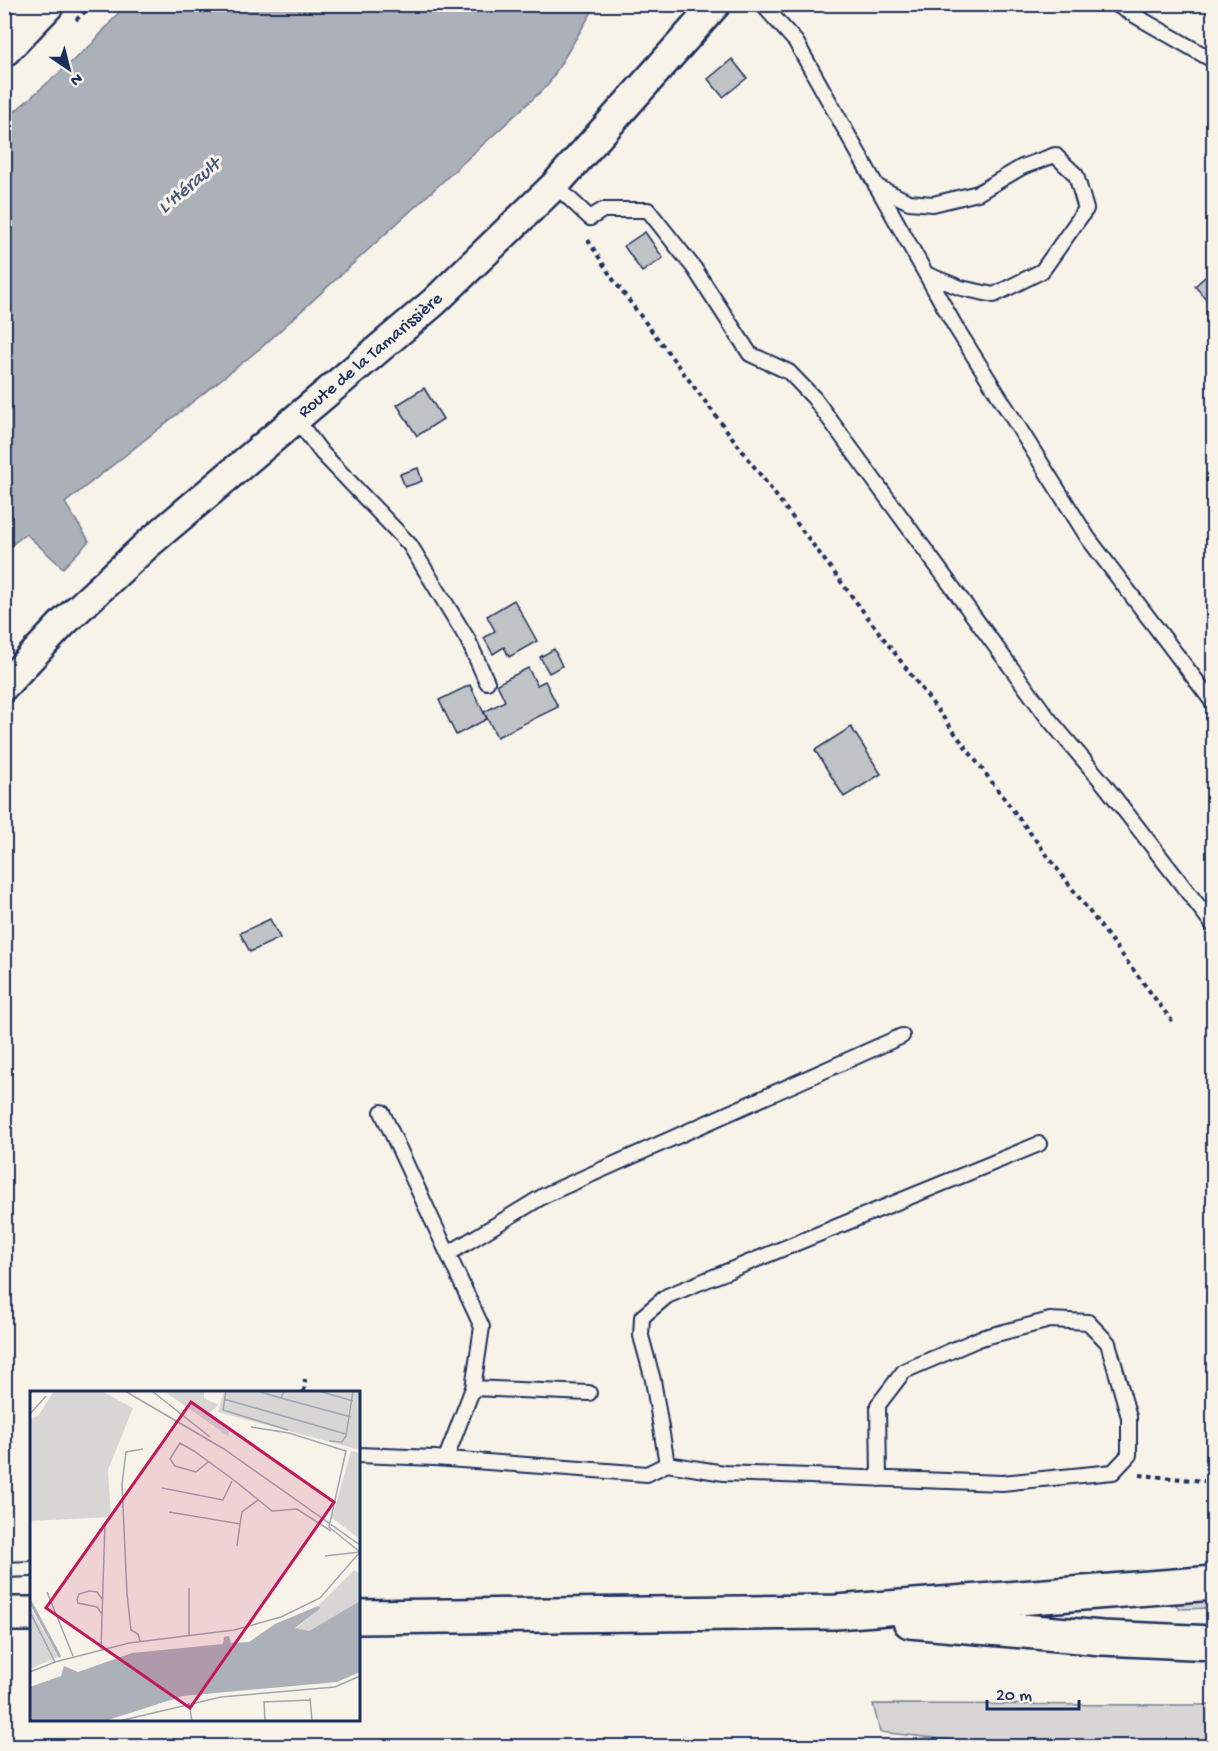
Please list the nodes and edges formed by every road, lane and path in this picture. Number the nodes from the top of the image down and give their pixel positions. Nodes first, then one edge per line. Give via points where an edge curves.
1 (716, 4) edge
2 (762, 4) edge
3 (1115, 4) edge
4 (1214, 62) edge
5 (555, 185) junction
6 (876, 186) junction
7 (583, 232) dead end
8 (926, 274) junction
9 (296, 419) junction
10 (487, 682) dead end
11 (4, 686) edge
12 (1214, 704) edge
13 (1214, 926) edge
14 (1172, 1021) dead end
15 (902, 1036) dead end
16 (382, 1112) dead end
17 (1039, 1143) dead end
18 (448, 1254) junction
19 (305, 1379) dead end
20 (473, 1388) junction
21 (304, 1391) edge
22 (589, 1393) dead end
23 (360, 1455) edge
24 (446, 1458) junction
25 (667, 1464) junction
26 (1113, 1472) junction
27 (879, 1479) junction
28 (1214, 1482) edge
29 (30, 1569) edge
30 (4, 1570) edge
31 (1214, 1583) edge
32 (836, 1612) junction
33 (4, 1614) edge
34 (30, 1614) edge
35 (373, 1617) edge
36 (1214, 1636) edge
37 (1102, 1638) junction
38 (1214, 1643) edge

1 - 5 street, Route de la Tamarissière
2 - 6 lane via 796,42
3 - 4 lane
5 - 9 street, Route de la Tamarissière via 434,302
5 - 13 lane via 590,218 603,210 648,210 694,268 750,354 789,372 814,398 1048,718
6 - 8 lane
6 - 8 lane via 909,202 933,204 978,193 1022,167 1055,155 1076,175 1086,209 1042,271 994,295
7 - 14 path via 633,307
8 - 12 lane via 1088,538
9 - 10 lane via 322,453 410,545 468,640
9 - 11 street, Route de la Tamarissière via 140,552 63,623
15 - 18 lane via 545,1195
16 - 18 lane
17 - 25 lane via 667,1296 642,1317 641,1336 653,1380
18 - 20 lane via 482,1327
19 - 21 path
20 - 22 lane
20 - 24 lane
23 - 24 lane
24 - 25 lane via 647,1474
25 - 27 lane via 724,1473
26 - 27 lane via 1002,1483
26 - 27 lane via 1129,1455 1129,1417 1108,1343 1088,1322 1050,1320 981,1338 904,1371 878,1405
26 - 28 path
29 - 30 lane
31 - 32 highway
32 - 35 highway
32 - 37 highway via 948,1626
33 - 34 highway
36 - 37 highway
37 - 38 highway

